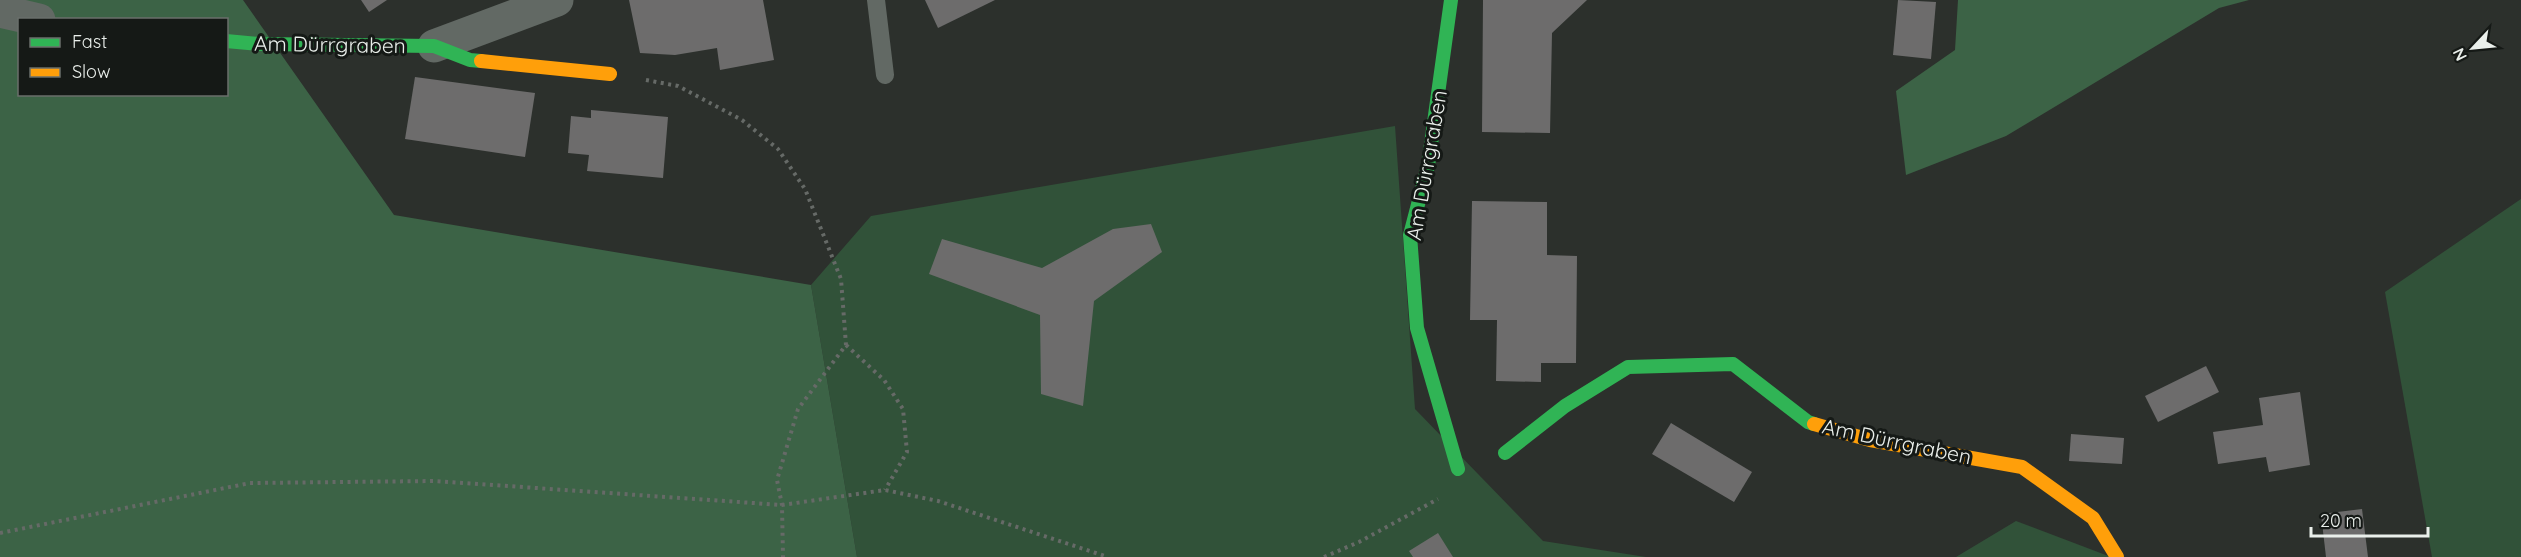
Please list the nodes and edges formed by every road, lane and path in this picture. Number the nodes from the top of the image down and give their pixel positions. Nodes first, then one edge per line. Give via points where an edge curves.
1 (557, 0) edge
2 (876, 0) edge
3 (1451, 0) edge
4 (0, 11) edge
5 (30, 18) edge
6 (228, 41) edge
7 (434, 46) junction
8 (610, 74) joint
9 (885, 75) dead end
10 (846, 345) junction
11 (1505, 453) dead end
12 (1458, 469) dead end
13 (885, 490) junction
14 (1441, 497) dead end
15 (782, 505) junction
16 (0, 532) edge
17 (783, 557) edge
18 (1108, 557) edge
19 (1324, 557) edge
20 (2117, 557) edge

1 - 7 street, Am Dürrgraben
2 - 9 lane
3 - 12 street, Am Dürrgraben via 1428,166 1410,235 1417,328
4 - 5 street
6 - 7 street, Am Dürrgraben
7 - 8 street, Am Dürrgraben via 470,60
8 - 10 path via 678,86 742,120 778,149 805,189 841,279
10 - 13 path via 884,380 903,409 908,452
10 - 15 path via 798,409 777,480
11 - 20 street, Am Dürrgraben via 1565,406 1628,367 1733,364 1808,422 1870,440 2022,467 2093,518
13 - 15 path
13 - 18 path via 938,501
14 - 19 path
15 - 16 path via 435,481 250,483
15 - 17 path

